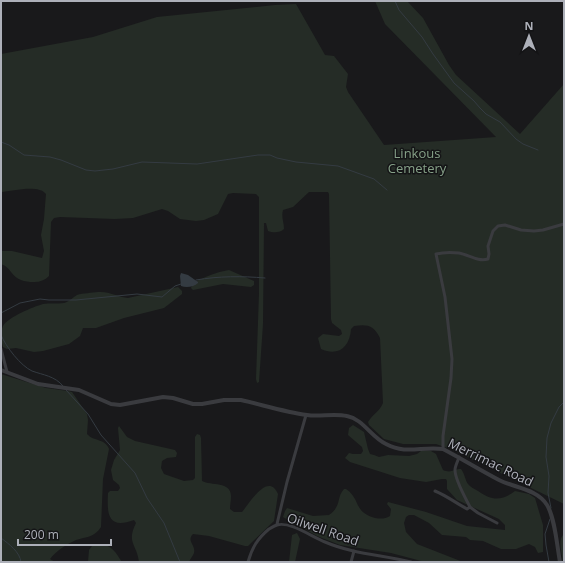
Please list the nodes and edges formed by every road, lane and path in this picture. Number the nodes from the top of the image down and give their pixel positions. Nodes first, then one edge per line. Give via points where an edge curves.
1 (564, 224) edge
2 (1, 349) edge
3 (1, 370) edge
4 (7, 372) junction
5 (306, 415) junction
6 (443, 449) junction
7 (459, 457) junction
8 (436, 491) dead end
9 (470, 506) junction
10 (496, 523) dead end
11 (278, 524) junction
12 (354, 552) junction
13 (390, 558) junction
14 (248, 562) edge
15 (351, 562) edge
16 (391, 562) edge
17 (411, 562) edge
18 (560, 562) edge

1 - 6 street via 534,231 521,230 505,224 498,226 493,231 488,246 489,257 485,260 455,253 436,254 445,297 452,359
2 - 4 street
3 - 4 street, Merrimac Road
4 - 5 street, Merrimac Road via 38,384 79,390 111,404 120,405 163,397 193,404 230,399
5 - 6 street, Merrimac Road via 340,415 353,418 384,444 399,450
5 - 11 street
6 - 7 street, Merrimac Road
7 - 9 street via 456,473
7 - 18 street, Merrimac Road via 544,501 550,512
8 - 9 street via 467,509
9 - 10 street
11 - 12 street, Oilwell Road via 285,524
11 - 14 street, Oilwell Road via 257,540
12 - 13 street, Oilwell Road
12 - 15 street
13 - 16 street
13 - 17 street, Oilwell Road

